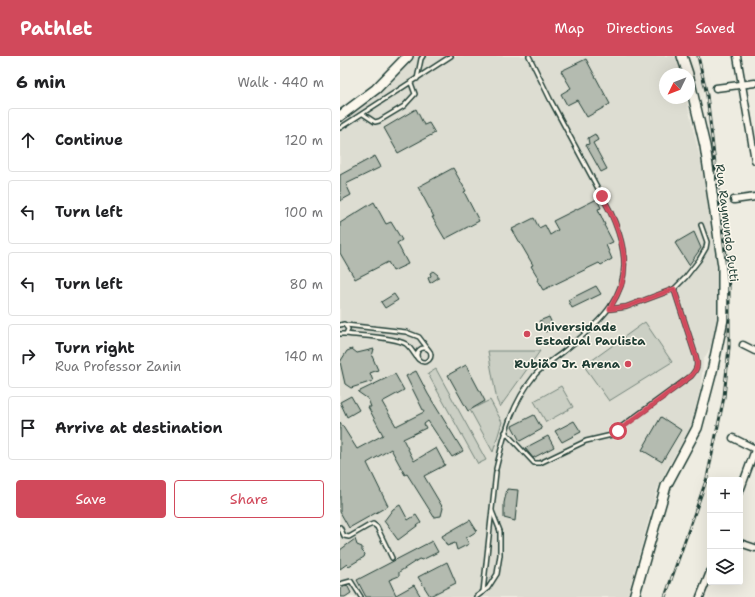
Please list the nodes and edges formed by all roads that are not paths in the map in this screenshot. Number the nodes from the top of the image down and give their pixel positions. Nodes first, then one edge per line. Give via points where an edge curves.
1 (408, 56) edge
2 (423, 56) edge
3 (451, 56) edge
4 (529, 56) edge
5 (682, 56) edge
6 (737, 56) edge
7 (686, 68) edge
8 (416, 79) junction
9 (411, 83) junction
10 (755, 83) edge
11 (743, 85) junction
12 (716, 88) dead end
13 (695, 104) edge
14 (363, 114) junction
15 (340, 116) edge
16 (340, 128) edge
17 (755, 160) edge
18 (755, 197) edge
19 (734, 200) dead end
20 (701, 225) dead end
21 (674, 289) junction
22 (610, 309) junction
23 (340, 325) edge
24 (346, 325) junction
25 (340, 334) edge
26 (346, 334) junction
27 (743, 345) dead end
28 (428, 349) junction
29 (755, 351) edge
30 (418, 359) junction
31 (505, 432) junction
32 (733, 438) dead end
33 (755, 449) edge
34 (743, 483) edge
35 (491, 510) junction
36 (340, 527) edge
37 (743, 544) edge
38 (755, 548) edge
39 (392, 558) dead end
40 (707, 580) edge
41 (340, 584) edge
42 (483, 592) junction
43 (361, 597) edge
44 (476, 597) edge
45 (634, 597) edge
46 (700, 597) edge

1 - 15 street via 376,90
2 - 8 lane
3 - 8 lane
4 - 22 lane via 618,230 624,268 622,282
5 - 7 street
6 - 11 street
8 - 9 lane
9 - 14 lane
9 - 14 lane via 415,94 404,106 375,122
10 - 11 street
11 - 12 street
11 - 17 street
13 - 45 street, Rua Raymundo Putti via 705,146 723,266 723,319 697,428 666,486
14 - 16 lane
18 - 19 street
20 - 21 lane via 707,242 706,248 690,272
21 - 22 lane via 626,307
21 - 31 lane via 698,365 691,376 621,427 616,434 586,441 540,463 534,463
22 - 31 lane via 537,373 516,403
23 - 24 lane
24 - 26 lane
24 - 28 lane via 406,332 419,337
25 - 26 lane
26 - 30 lane via 404,343
27 - 29 street
28 - 30 lane via 418,350
28 - 30 lane via 430,359 423,362
31 - 35 lane via 496,470
32 - 33 street
33 - 34 street
35 - 42 lane
35 - 42 lane via 500,531 500,556 497,574
36 - 39 lane via 344,536 349,537 373,524 377,527
37 - 38 street
40 - 46 street
41 - 43 lane via 351,580
42 - 44 lane

